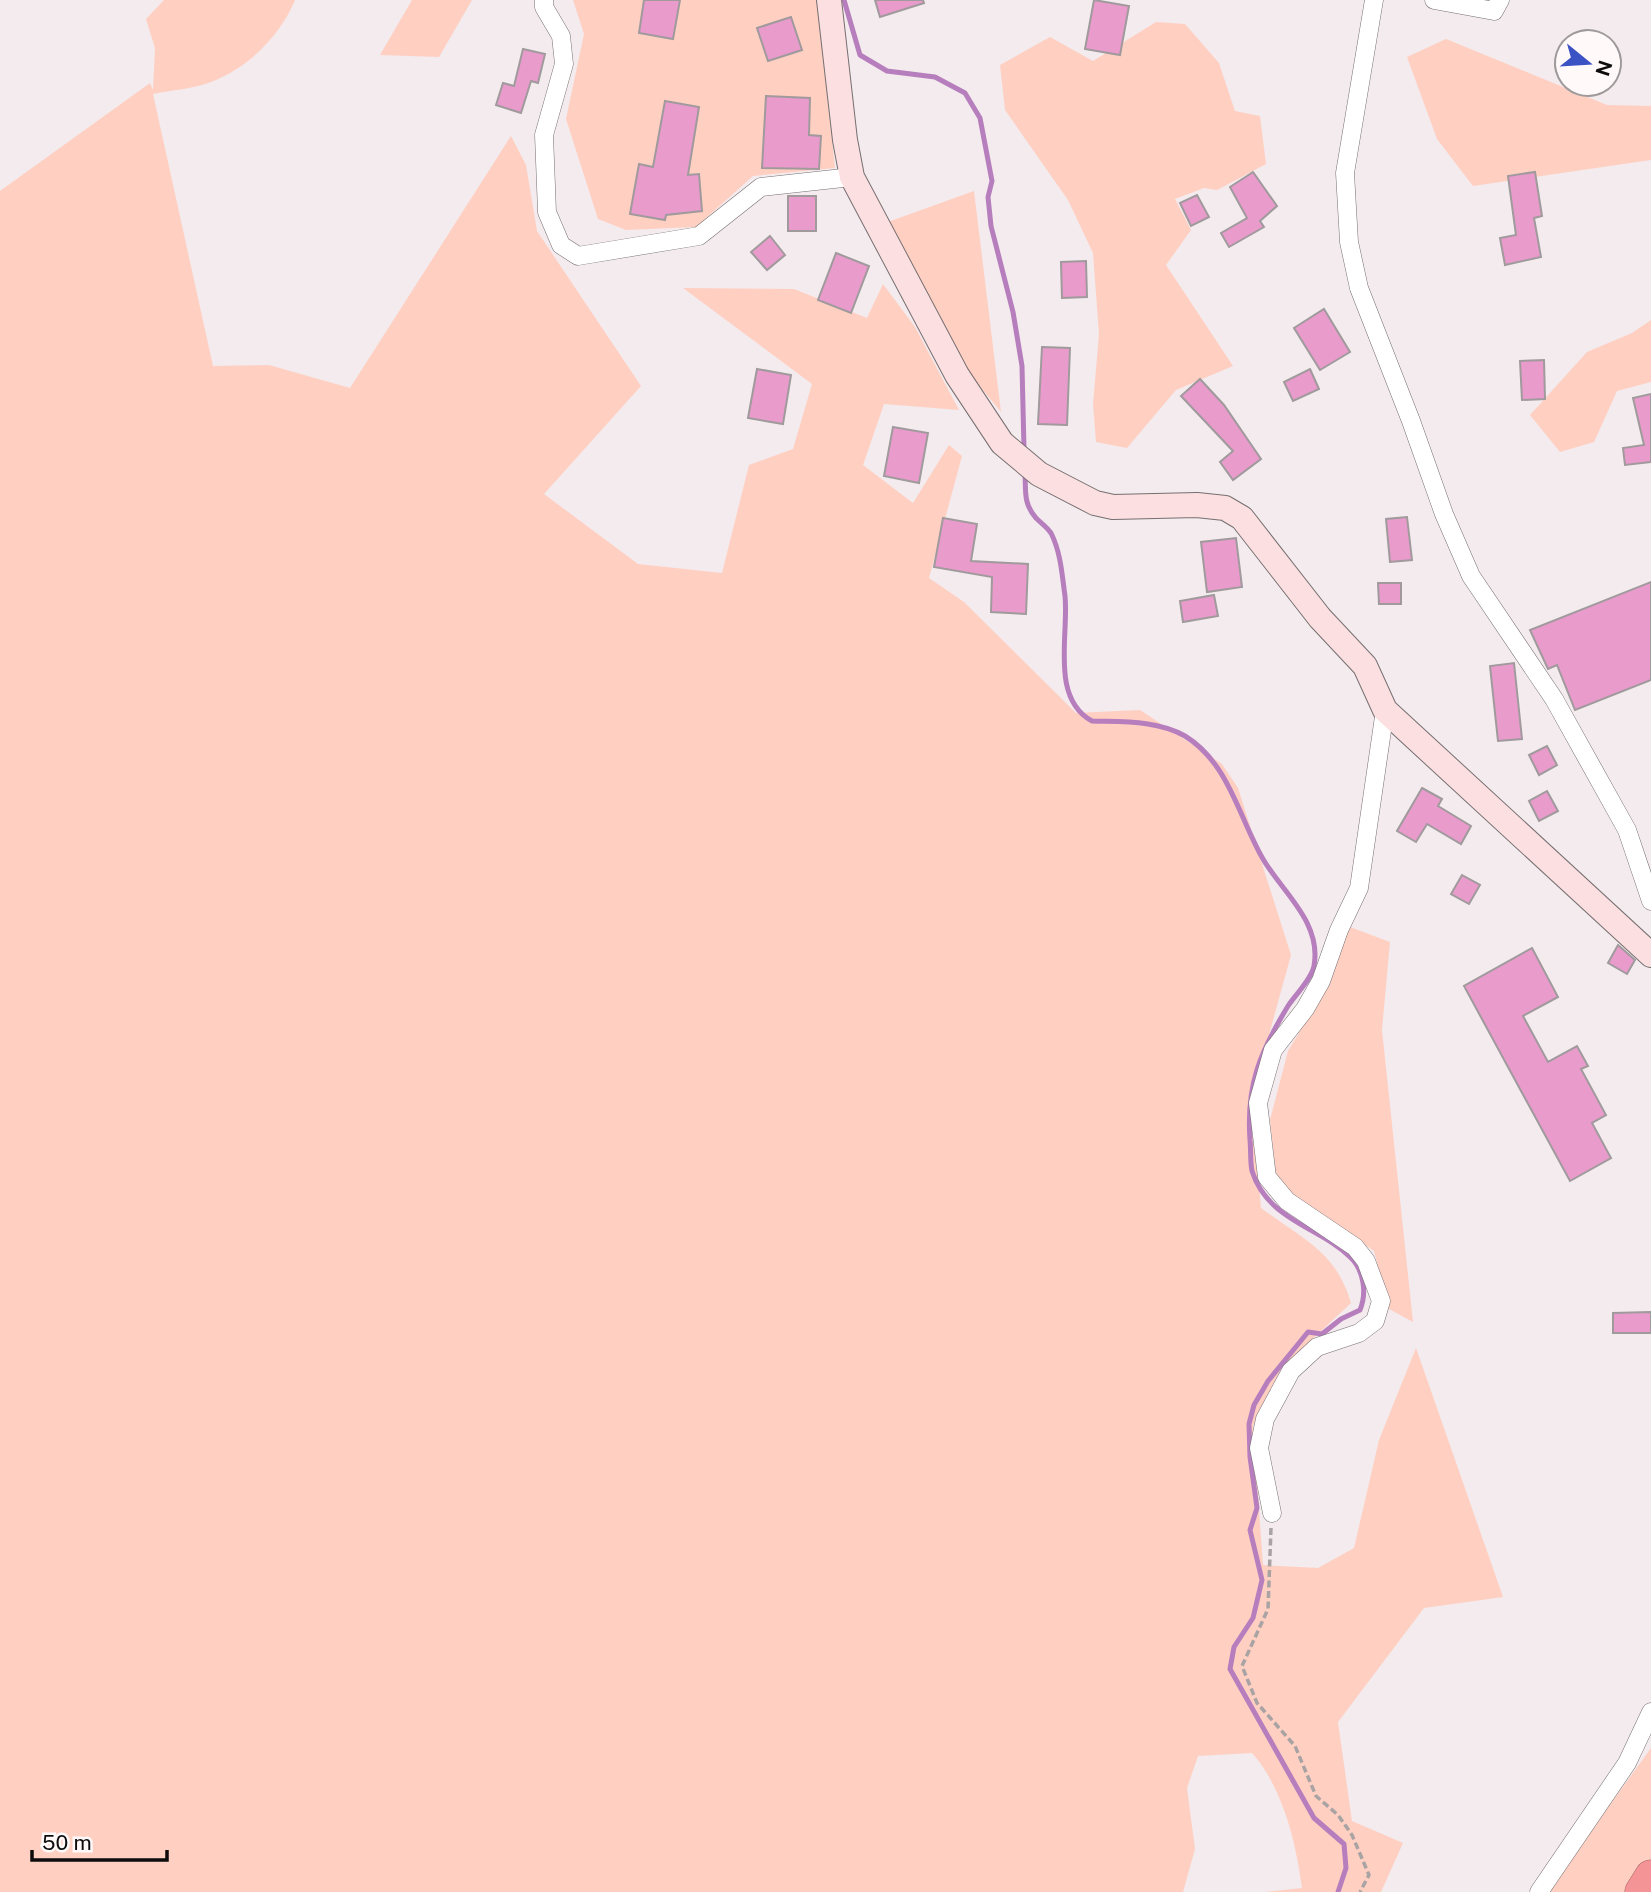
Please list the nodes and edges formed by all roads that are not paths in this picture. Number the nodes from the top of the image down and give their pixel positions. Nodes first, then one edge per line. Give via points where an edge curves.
1 (544, 0) edge
2 (829, 0) edge
3 (1374, 0) edge
4 (1434, 0) edge
5 (1500, 0) edge
6 (852, 177) junction
7 (1385, 710) junction
8 (1651, 901) edge
9 (1651, 954) edge
10 (1272, 1513) road end
11 (1651, 1712) edge
12 (1651, 1877) edge
13 (1539, 1892) edge
14 (1641, 1892) edge

1 - 6 street via 561,36 564,64 544,135 547,212 561,245 578,256 699,236 761,187
2 - 6 street
3 - 8 street via 1345,173 1349,242 1359,288 1471,576 1561,710 1627,830
4 - 5 street via 1494,11
6 - 7 street via 957,375 1002,443 1039,474 1095,503 1113,507 1197,505 1225,508 1242,518 1320,618 1365,666
7 - 9 street
7 - 10 street via 1359,888 1321,981 1273,1050 1258,1103 1267,1177 1287,1201 1355,1247 1366,1261 1381,1301 1375,1321 1359,1333 1317,1347 1292,1371 1265,1419 1259,1448
11 - 13 street via 1627,1763
12 - 14 highway

